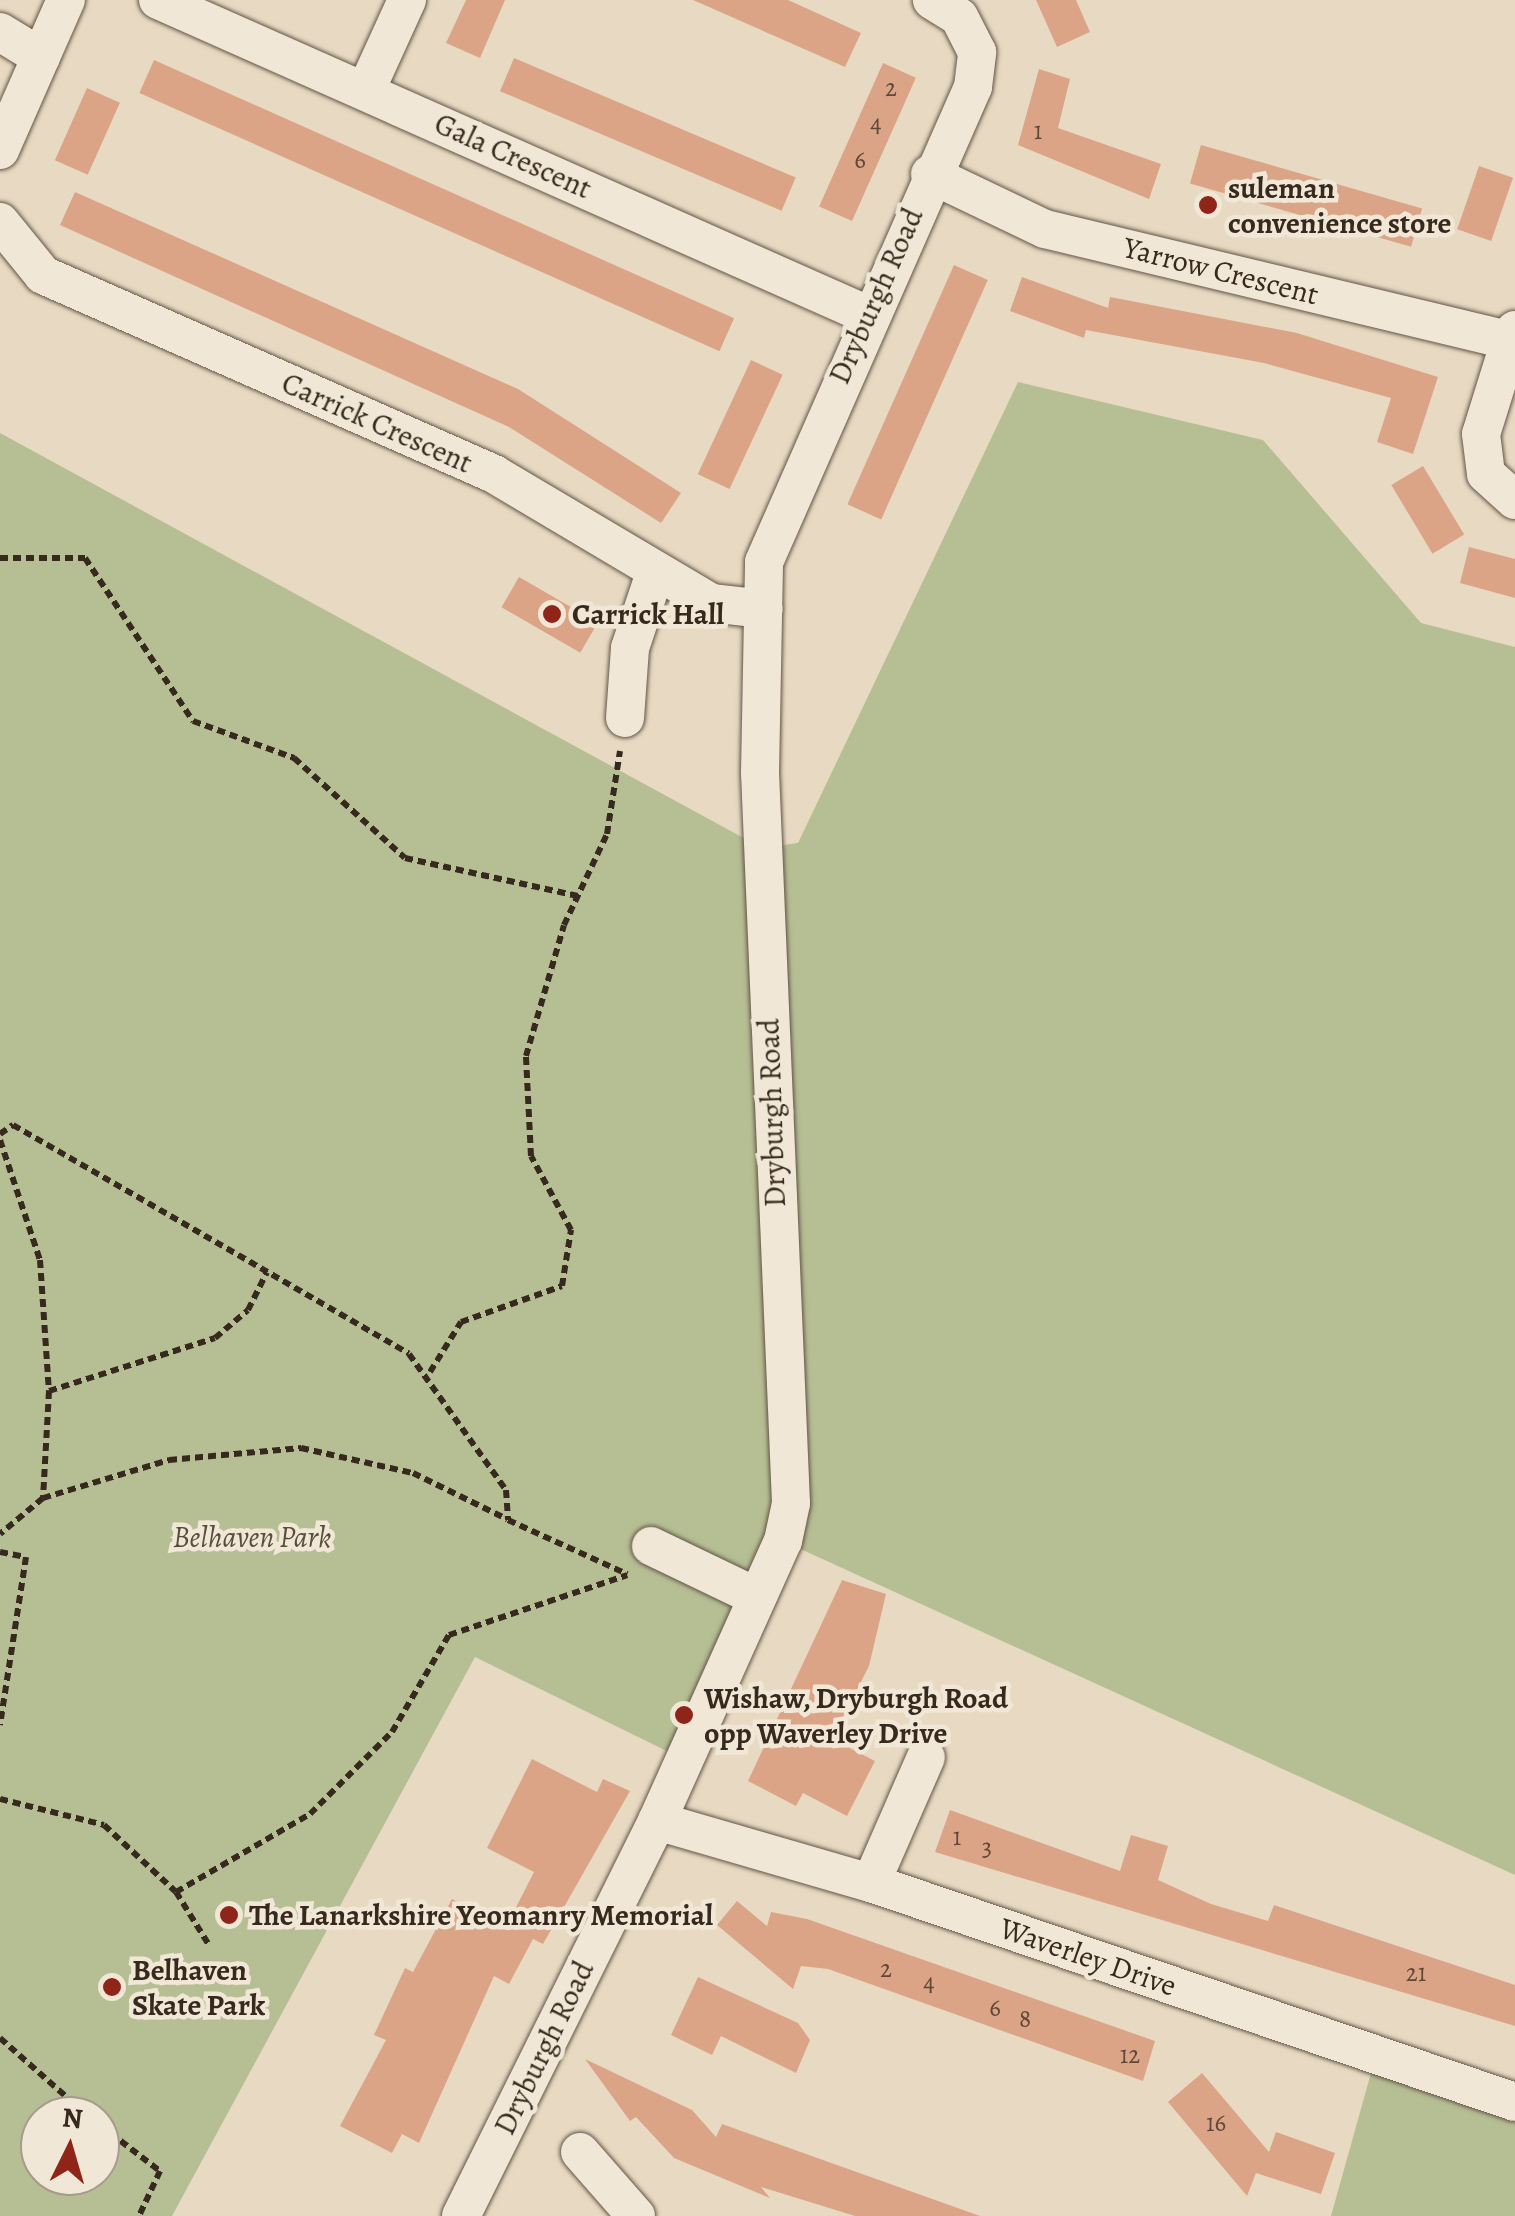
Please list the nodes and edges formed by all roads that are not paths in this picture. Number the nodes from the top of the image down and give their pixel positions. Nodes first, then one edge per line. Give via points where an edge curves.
1 (66, 0) edge
2 (158, 0) edge
3 (407, 0) edge
4 (932, 0) edge
5 (0, 32) edge
6 (41, 58) junction
7 (366, 90) junction
8 (0, 150) edge
9 (930, 174) junction
10 (0, 222) edge
11 (868, 314) junction
12 (1513, 336) edge
13 (1515, 500) edge
14 (655, 573) junction
15 (764, 609) junction
16 (625, 718) road end
17 (641, 1567) road end
18 (758, 1597) junction
19 (926, 1757) dead end
20 (657, 1821) junction
21 (872, 1883) junction
22 (1515, 2102) edge
23 (580, 2152) dead end
24 (461, 2216) edge
25 (636, 2216) edge

1 - 6 street
2 - 7 street, Gala Crescent
3 - 7 street
4 - 9 street, Dryburgh Road via 958,16 977,52 973,87
5 - 6 street
6 - 8 street
7 - 11 street, Gala Crescent
9 - 11 street, Dryburgh Road
9 - 12 street, Yarrow Crescent via 1044,228
10 - 14 street, Carrick Crescent via 43,276 494,474
11 - 15 street, Dryburgh Road via 784,504 764,562
12 - 13 street via 1481,434 1486,474
14 - 15 street, Carrick Crescent via 712,603
14 - 16 street via 630,648
15 - 18 street, Dryburgh Road via 762,829 791,1503
17 - 18 street
18 - 20 street, Dryburgh Road
19 - 21 street
20 - 21 street, Waverley Drive
20 - 24 street, Dryburgh Road
21 - 22 street, Waverley Drive
23 - 25 street

